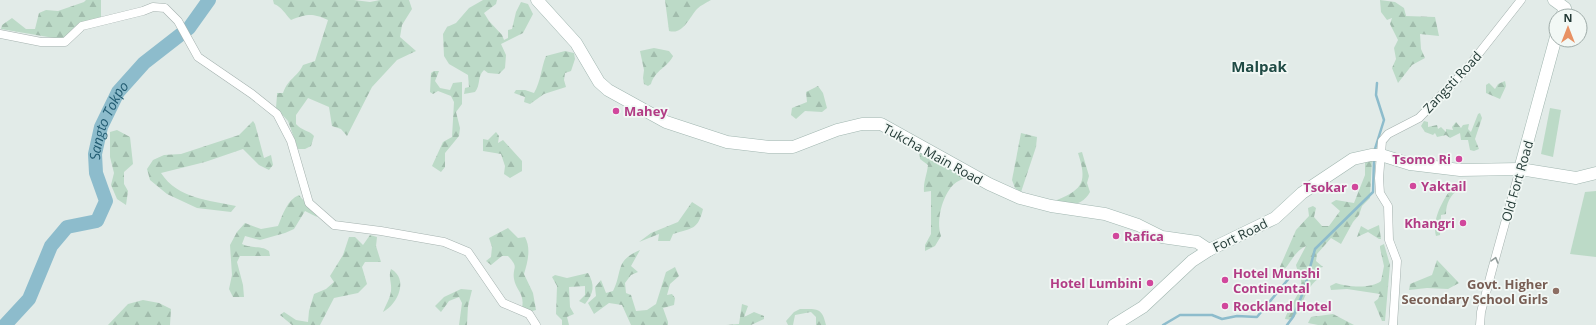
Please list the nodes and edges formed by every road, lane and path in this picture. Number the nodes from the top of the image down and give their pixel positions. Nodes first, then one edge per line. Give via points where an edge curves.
1 (537, 0) edge
2 (1521, 0) edge
3 (1554, 0) edge
4 (1565, 8) edge
5 (0, 34) edge
6 (1553, 48) edge
7 (1376, 155) junction
8 (1520, 169) junction
9 (1596, 173) edge
10 (1209, 250) junction
11 (536, 325) edge
12 (1114, 325) edge
13 (1393, 325) edge
14 (1480, 325) edge

1 - 10 street, Tukcha Main Road via 576,43 599,82 608,90 666,122 728,142 769,147 793,147 837,130 862,124 881,124 988,184 1020,198 1051,206 1105,214 1138,225 1162,237 1197,242
2 - 7 street, Zangsti Road via 1465,71 1419,118 1388,134
3 - 4 street
5 - 11 street via 41,42 65,42 82,26 154,7 165,8 178,21 198,57 277,114 291,141 309,203 334,225 444,242 468,252 503,303 529,314
6 - 8 street, Old Fort Road
7 - 8 street via 1410,164 1460,170
7 - 10 street, Fort Road via 1353,159 1302,193 1275,218
7 - 13 street, Zangsti Road via 1380,193 1388,206 1389,240 1397,260
8 - 9 street via 1576,178
14 -> 8 street, Old Fort Road via 1481,312
10 - 12 street, Fort Road via 1192,261 1143,307

